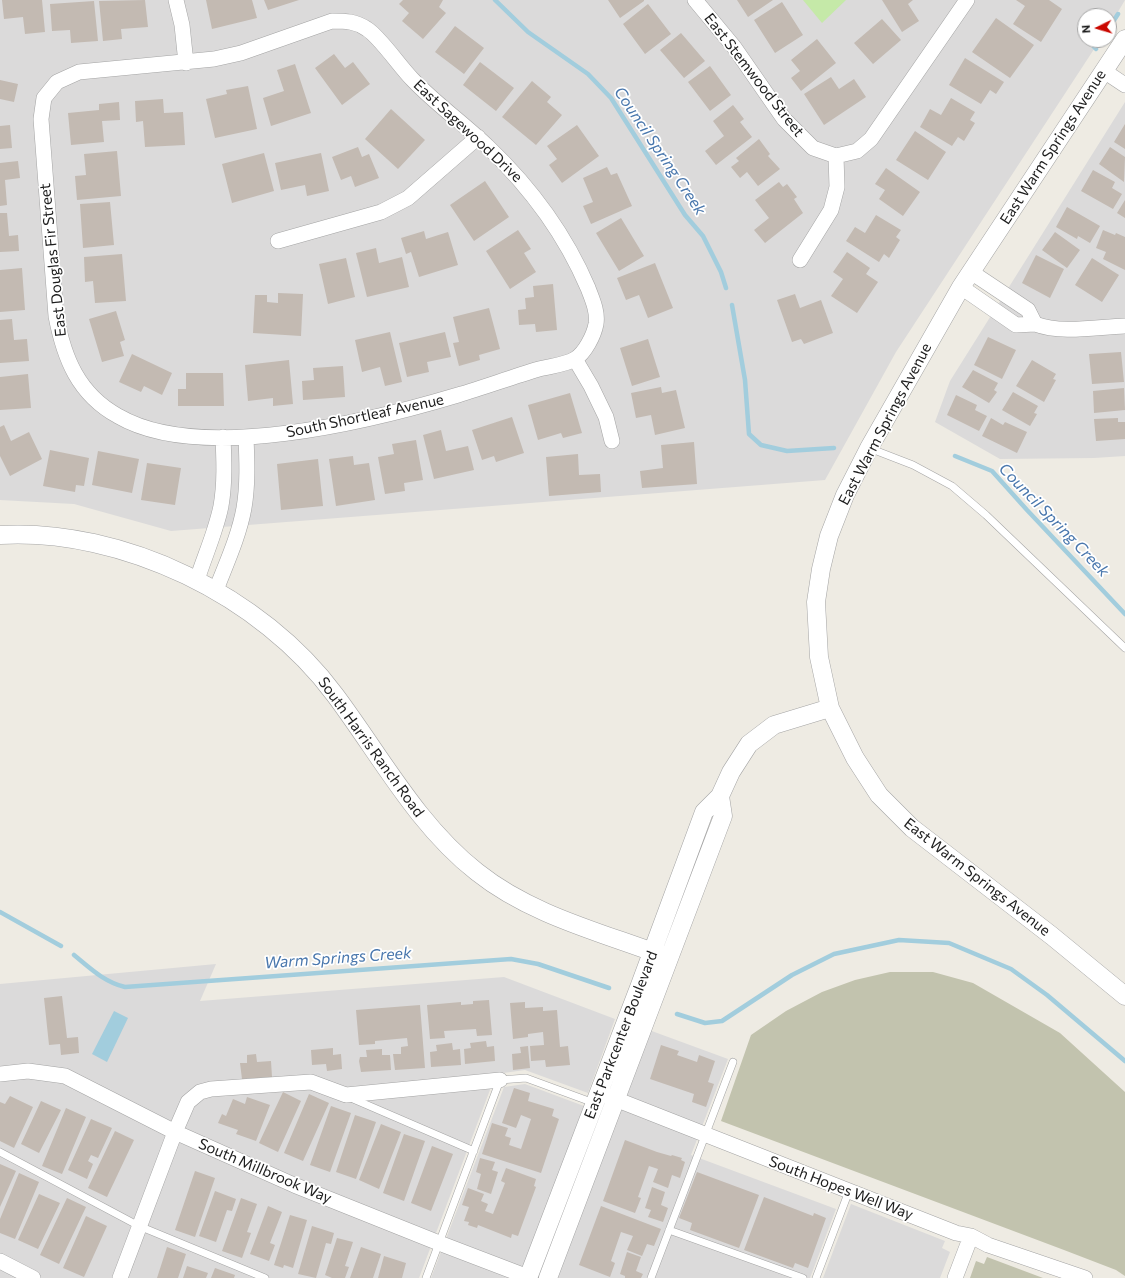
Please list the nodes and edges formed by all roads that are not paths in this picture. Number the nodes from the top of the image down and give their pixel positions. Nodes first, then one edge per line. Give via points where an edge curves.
1 (176, 0) edge
2 (695, 0) edge
3 (967, 0) edge
4 (355, 22) joint
5 (1125, 39) edge
6 (1120, 58) edge
7 (186, 63) junction
8 (1104, 71) junction
9 (1125, 85) edge
10 (478, 137) junction
11 (836, 156) junction
12 (278, 241) dead end
13 (800, 260) dead end
14 (971, 272) junction
15 (961, 287) junction
16 (1035, 324) junction
17 (1125, 326) edge
18 (575, 359) junction
19 (90, 393) joint
20 (223, 437) junction
21 (246, 437) junction
22 (612, 441) dead end
23 (869, 448) junction
24 (0, 535) edge
25 (197, 580) junction
26 (216, 590) junction
27 (1125, 648) edge
28 (830, 708) junction
29 (661, 955) junction
30 (1125, 996) edge
31 (732, 1062) dead end
32 (0, 1074) edge
33 (500, 1080) junction
34 (346, 1095) junction
35 (597, 1098) junction
36 (616, 1099) junction
37 (175, 1132) junction
38 (705, 1134) junction
39 (474, 1151) junction
40 (0, 1152) edge
41 (849, 1191) junction
42 (139, 1226) junction
43 (669, 1230) junction
44 (971, 1236) junction
45 (439, 1243) junction
46 (0, 1261) edge
47 (34, 1278) edge
48 (120, 1278) edge
49 (265, 1278) edge
50 (426, 1278) edge
51 (529, 1278) edge
52 (548, 1278) edge
53 (651, 1278) edge
54 (803, 1278) edge
55 (816, 1278) edge
56 (955, 1278) edge
57 (1085, 1278) edge

1 - 7 street via 182,25
2 - 11 street, East Stemwood Street via 734,47 784,119 813,148
3 - 11 street via 870,139 856,151
4 - 7 street, East Douglas Fir Street via 332,20 241,53
4 - 10 street, East Sagewood Drive via 371,31 415,83
5 - 6 street, East Warm Springs Avenue
6 - 8 street, East Warm Springs Avenue
7 - 19 street, East Douglas Fir Street via 79,72 56,82 44,98 41,119 56,316 69,363
8 - 9 street
8 - 14 street, East Warm Springs Avenue
10 - 12 street via 408,198 381,212
10 - 18 street, East Sagewood Drive via 508,166 540,204 563,239 583,277 595,306 596,322 589,342
11 - 13 street via 837,187 831,210
14 - 15 street, East Warm Springs Avenue
14 - 16 street via 1028,310
15 - 16 street via 1016,325
15 - 23 street, East Warm Springs Avenue
16 - 17 street via 1063,329
18 - 21 street, South Shortleaf Avenue via 402,411 302,431
18 - 22 street via 606,417
19 - 20 street, South Shortleaf Avenue via 117,416 146,430 164,434
20 - 21 street, South Shortleaf Avenue
20 - 25 street via 224,470 220,507
21 - 26 street via 244,509
23 - 27 lane via 913,465 952,486 986,515
23 - 28 street, East Warm Springs Avenue via 845,495 829,536 816,602 819,657
24 - 25 street, South Harris Ranch Road via 58,536 97,543 127,551
25 - 26 street, South Harris Ranch Road
26 - 29 street, South Harris Ranch Road via 301,656 334,693 417,812 444,843 477,873 517,899 554,916
28 - 29 street, East Parkcenter Boulevard via 774,725 749,744 731,772 720,796 704,812
28 - 30 street, East Warm Springs Avenue via 855,758 875,788 912,828
29 - 35 street, East Parkcenter Boulevard
29 - 36 street, East Parkcenter Boulevard
31 - 38 lane
32 - 37 street, South Millbrook Way via 28,1071 65,1076
33 - 34 street
33 - 35 lane via 526,1078
33 - 39 lane
34 - 37 street via 311,1082 211,1089 200,1092 188,1102
34 - 39 lane
35 - 36 street, South Hopes Well Way
35 - 51 street, East Parkcenter Boulevard
36 - 38 street, South Hopes Well Way
36 - 52 street, East Parkcenter Boulevard
37 - 42 street
37 - 45 street, South Millbrook Way via 294,1185
38 - 41 street, South Hopes Well Way
38 - 43 lane
39 - 45 lane
40 - 42 lane
41 - 44 street, South Hopes Well Way via 956,1233
41 - 55 lane
42 - 48 street
42 - 49 lane
43 - 53 lane
43 - 54 lane
44 - 56 street
44 - 57 street, South Hopes Well Way via 988,1245
45 - 50 lane
45 - 51 street, South Millbrook Way
46 - 47 street

